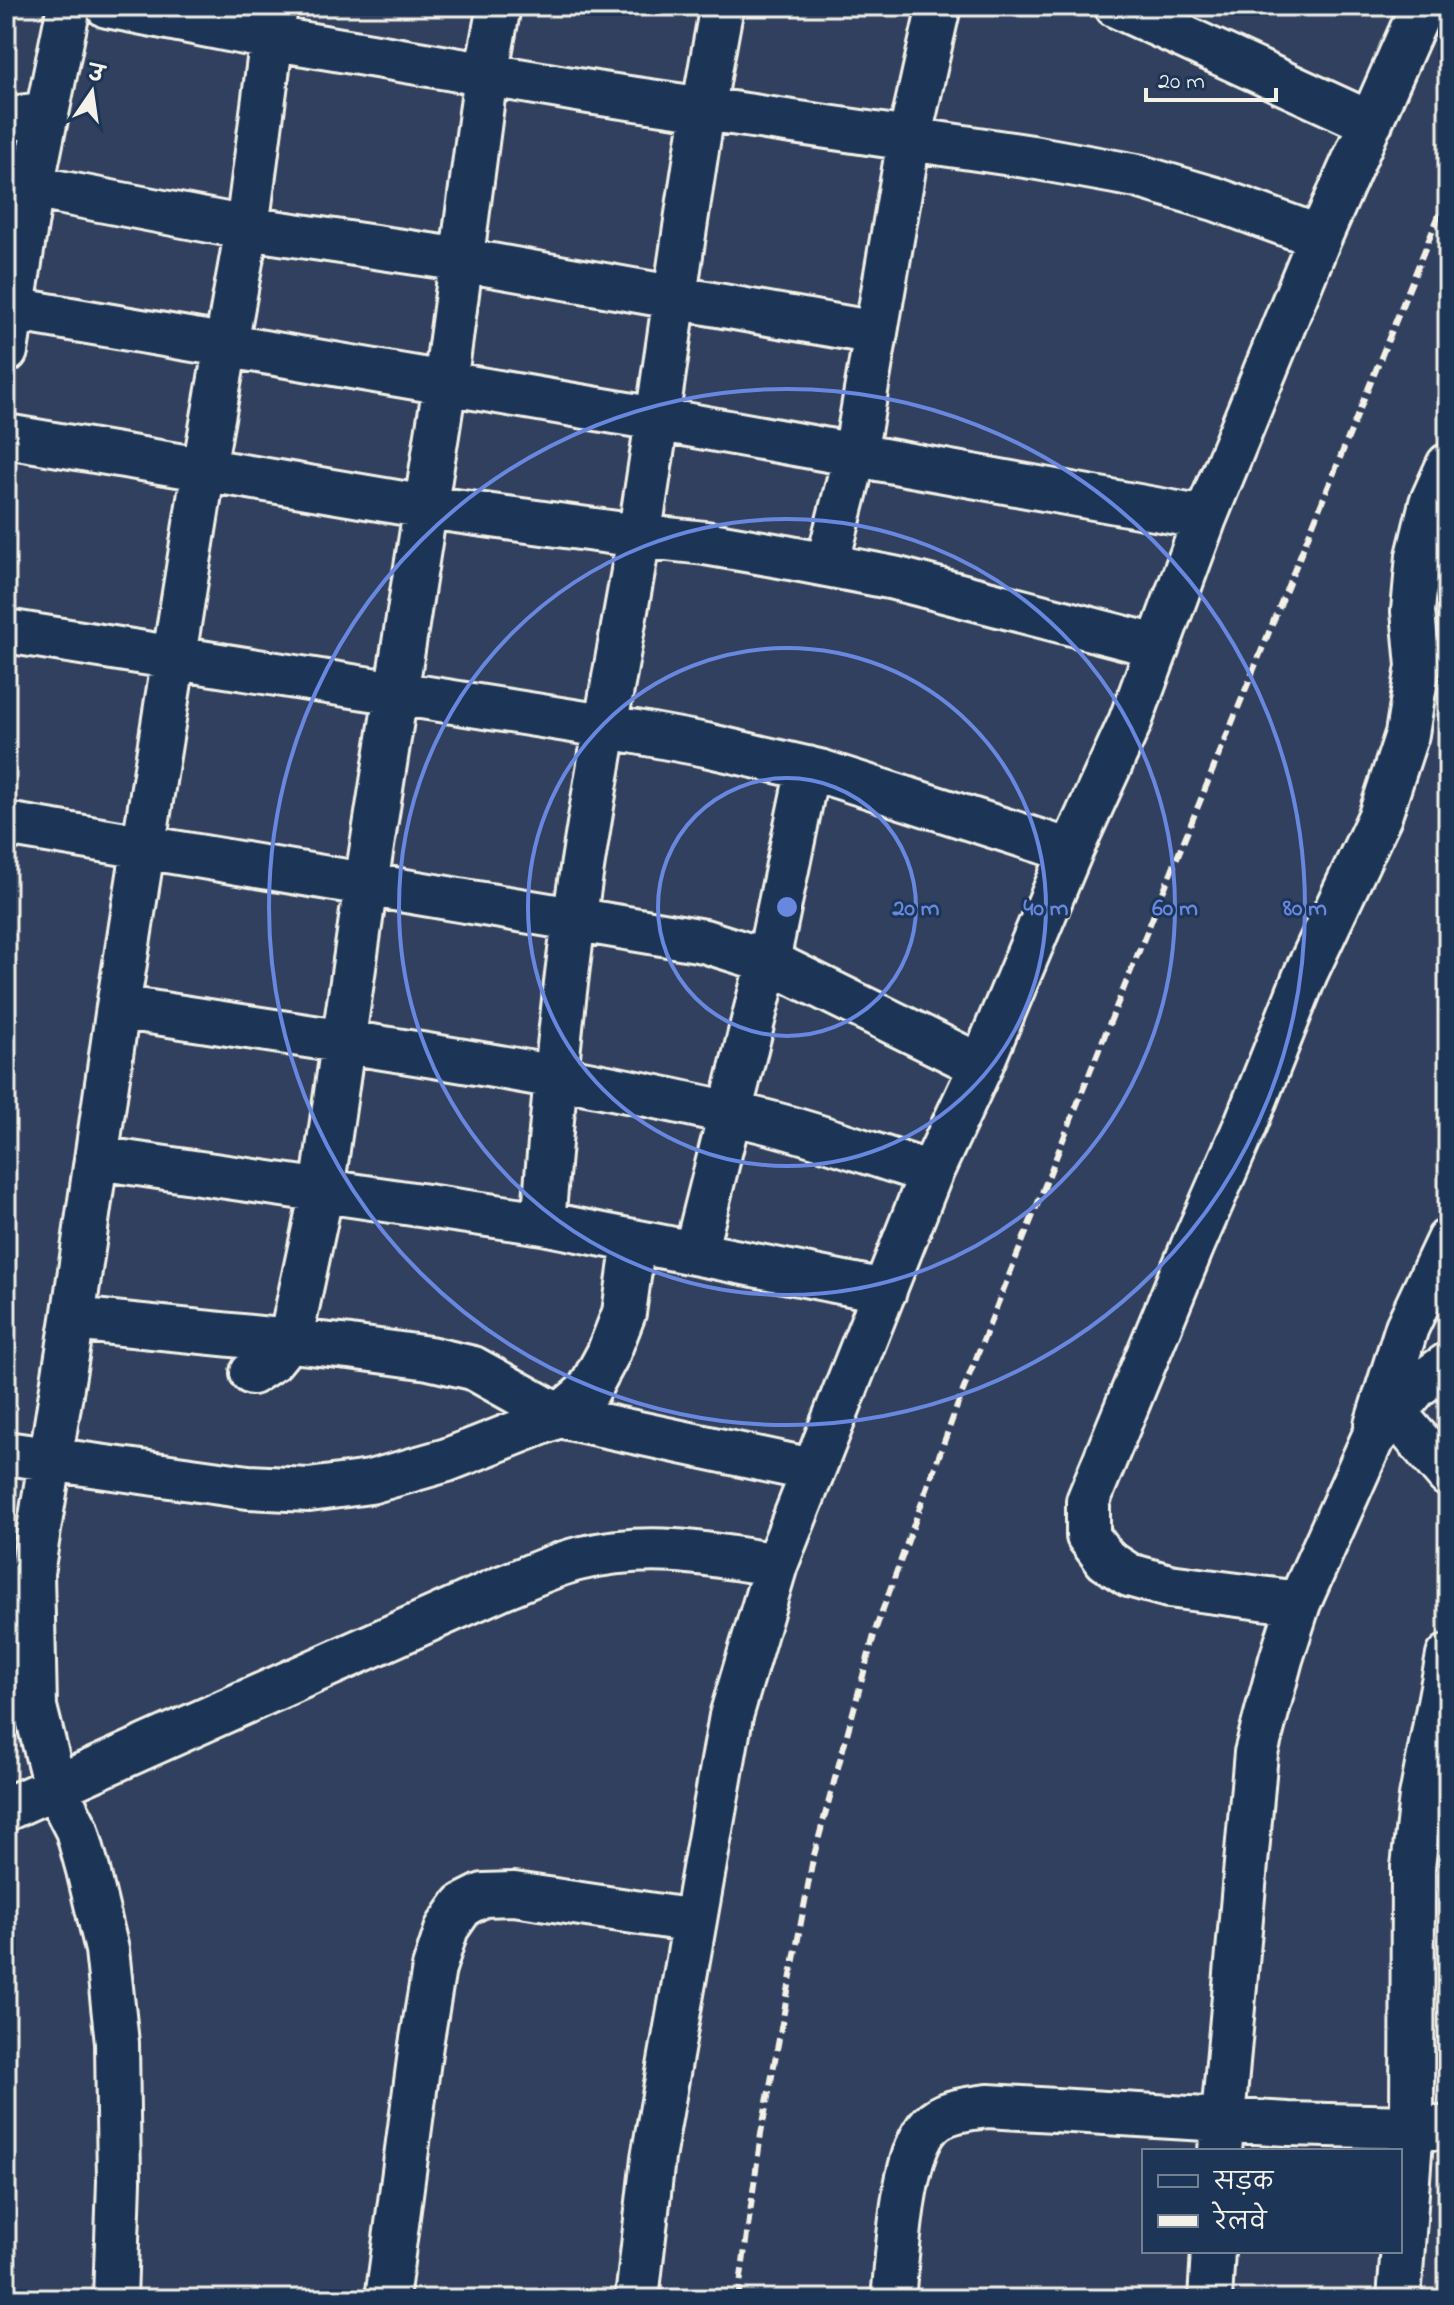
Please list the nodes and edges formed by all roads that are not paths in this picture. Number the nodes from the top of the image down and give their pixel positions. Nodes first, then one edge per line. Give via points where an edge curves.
1 (69, 6) edge
2 (107, 6) edge
3 (499, 6) edge
4 (722, 6) edge
5 (939, 6) edge
6 (1116, 6) edge
7 (1422, 6) edge
8 (273, 22) edge
9 (486, 75) junction
10 (702, 111) junction
11 (47, 113) junction
12 (6, 119) edge
13 (1371, 123) junction
14 (909, 140) junction
15 (32, 187) junction
16 (247, 228) junction
17 (1320, 237) junction
18 (463, 260) junction
19 (673, 299) junction
20 (12, 309) junction
21 (876, 333) junction
22 (225, 344) junction
23 (6, 351) edge
24 (445, 384) junction
25 (656, 419) junction
26 (6, 436) edge
27 (855, 455) junction
28 (1448, 465) edge
29 (204, 468) junction
30 (426, 507) junction
31 (1205, 518) junction
32 (639, 536) junction
33 (827, 565) junction
34 (6, 631) edge
35 (1157, 646) junction
36 (175, 658) junction
37 (398, 694) junction
38 (604, 726) junction
39 (808, 768) junction
40 (6, 824) edge
41 (145, 848) junction
42 (1071, 851) junction
43 (366, 884) junction
44 (574, 918) junction
45 (768, 961) junction
46 (118, 1007) junction
47 (344, 1043) junction
48 (981, 1066) junction
49 (555, 1077) junction
50 (729, 1113) junction
51 (97, 1158) junction
52 (931, 1173) junction
53 (322, 1191) junction
54 (543, 1223) junction
55 (1448, 1240) edge
56 (634, 1241) junction
57 (695, 1253) junction
58 (885, 1291) junction
59 (73, 1319) junction
60 (287, 1342) junction
61 (1448, 1364) edge
62 (252, 1373) dead end
63 (559, 1416) junction
64 (1383, 1427) junction
65 (6, 1453) edge
66 (51, 1460) junction
67 (812, 1470) junction
68 (1448, 1475) edge
69 (22, 1534) edge
70 (776, 1565) junction
71 (1299, 1603) junction
72 (1448, 1656) edge
73 (55, 1787) junction
74 (6, 1809) edge
75 (694, 1921) junction
76 (1429, 1953) edge
77 (1430, 2127) edge
78 (1222, 2135) edge
79 (1213, 2253) edge
80 (115, 2299) edge
81 (387, 2299) edge
82 (637, 2299) edge
83 (893, 2299) edge
84 (1210, 2299) edge
85 (1399, 2299) edge

1 - 11 street
2 - 8 street
3 - 9 street
4 - 10 street
5 - 14 street
6 - 13 street
7 - 13 street
8 - 9 street
8 - 16 street
9 - 10 street
9 - 18 street
10 - 14 street
10 - 19 street
11 - 12 street
11 - 15 street
13 - 17 street
14 - 17 street via 1137,176
14 - 21 street
15 - 16 street
15 - 20 street
16 - 18 street
16 - 22 street
17 - 31 street
18 - 19 street
18 - 24 street
19 - 21 street
19 - 25 street
20 - 22 street
20 - 23 street
21 - 27 street
22 - 24 street
22 - 29 street
24 - 25 street
24 - 30 street
25 - 27 street
25 - 32 street
26 - 29 street
27 - 31 street
27 - 33 street
28 - 71 street via 1431,503 1418,556 1413,611 1418,666 1407,734 1380,816 1306,973 1088,1501 1088,1536 1106,1560 1129,1575 1169,1586
29 - 30 street
29 - 36 street
30 - 32 street
30 - 37 street
31 - 35 street
32 - 33 street
32 - 38 street
33 - 35 street
34 - 36 street
35 - 42 street via 1130,722
36 - 37 street
36 - 41 street
37 - 38 street
37 - 43 street
38 - 39 street
38 - 44 street
39 - 42 street
39 - 45 street
40 - 41 street
41 - 43 street
41 - 46 street
42 - 48 street
43 - 44 street
43 - 47 street
44 - 45 street via 704,941
44 - 49 street
45 - 48 street
45 - 50 street
46 - 47 street
46 - 51 street
47 - 49 street
47 - 53 street
48 - 52 street
49 - 50 street
49 - 54 street
50 - 52 street
50 - 57 street
51 - 53 street
51 - 59 street
52 - 58 street
53 - 54 street
53 - 60 street
54 - 56 street
55 - 64 street via 1407,1327
56 - 57 street
56 - 63 street via 624,1313 608,1354 588,1391
57 - 58 street
58 - 67 street
59 - 60 street
59 - 66 street
60 - 62 street
60 - 63 street via 473,1368
61 - 64 street via 1417,1386
63 - 66 street via 447,1460 370,1482 309,1490 248,1487
63 - 67 street
64 - 68 street
64 - 71 street
65 - 66 street
66 - 69 street
67 - 70 street
69 - 73 street via 32,1573 35,1707
70 - 73 street via 697,1551 638,1549 576,1559
70 - 75 street via 731,1716
71 - 78 street via 1256,1753
72 - 76 street via 1413,1867
73 - 74 street
73 - 80 street via 77,1830 107,1950 117,2043
75 - 81 street via 514,1894 483,1895 463,1905 447,1928 434,1968
75 - 82 street via 653,2158
76 - 77 street
77 - 78 street via 1288,2124
77 - 85 street
78 - 83 street via 988,2106 948,2113 931,2124 918,2143 909,2171
79 - 84 street

